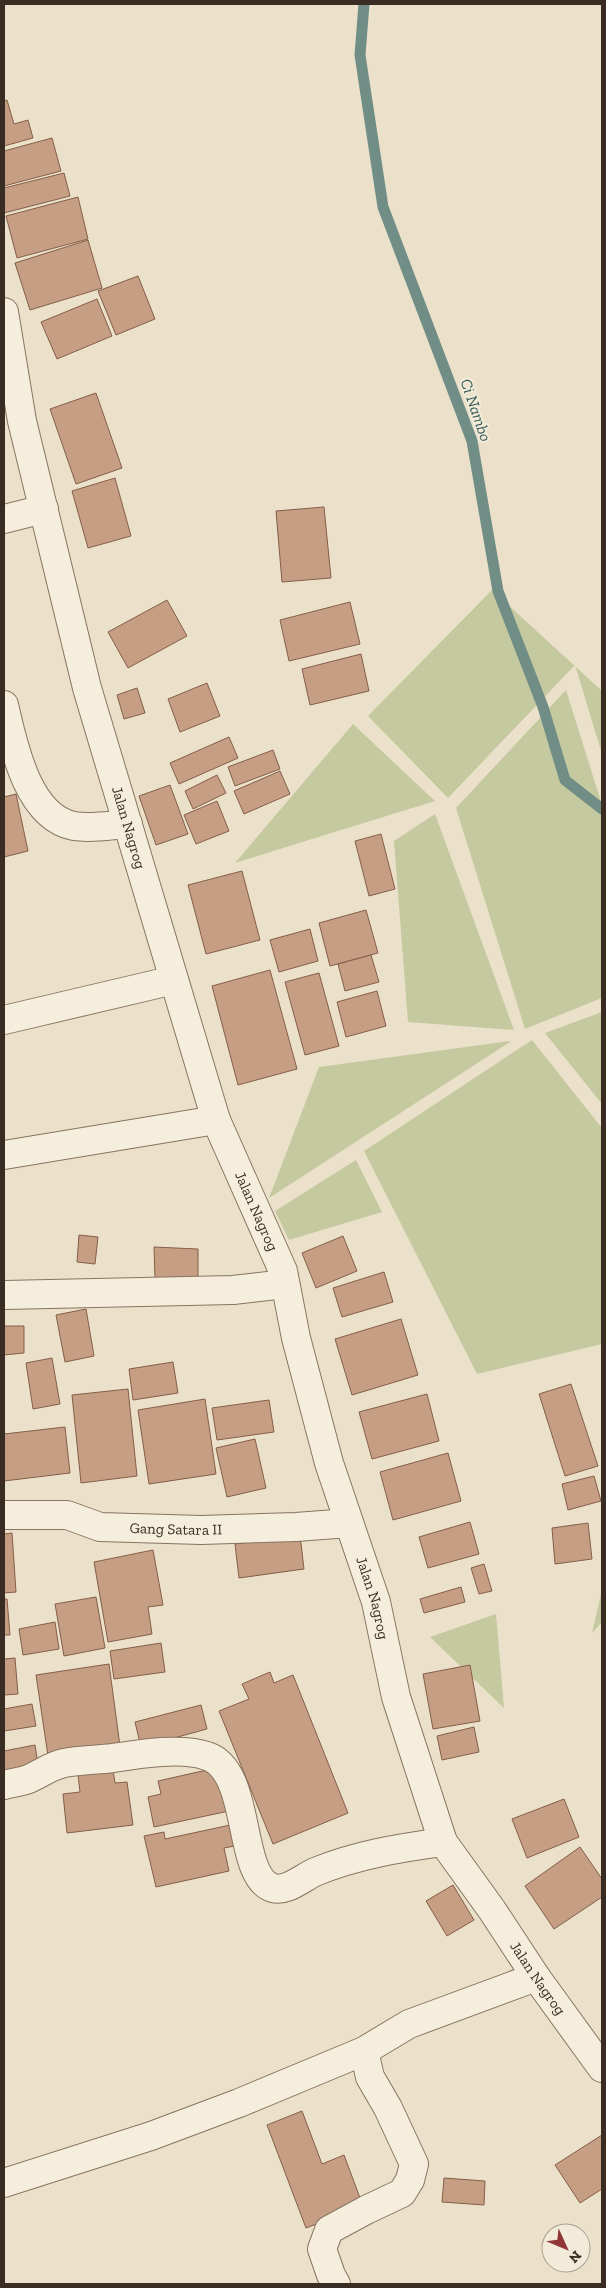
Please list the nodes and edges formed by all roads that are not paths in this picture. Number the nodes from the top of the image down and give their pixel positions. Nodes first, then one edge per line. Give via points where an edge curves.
1 (4, 312) edge
2 (10, 386) edge
3 (44, 509) junction
4 (4, 519) edge
5 (4, 705) edge
6 (128, 824) junction
7 (174, 980) junction
8 (4, 1020) edge
9 (216, 1120) junction
10 (4, 1155) edge
11 (285, 1284) junction
12 (4, 1295) edge
13 (4, 1515) edge
14 (349, 1523) junction
15 (4, 1785) edge
16 (443, 1842) junction
17 (536, 1977) junction
18 (364, 2051) junction
19 (602, 2068) edge
20 (4, 2183) edge
21 (336, 2284) edge

1 - 2 street, Jalan Nagrog
2 - 3 street, Jalan Nagrog
3 - 4 street
3 - 6 street, Jalan Nagrog via 87,688
5 - 6 street via 16,758 36,798 56,818 73,826
6 - 7 street, Jalan Nagrog
7 - 8 street
7 - 9 street, Jalan Nagrog
9 - 10 street
9 - 11 street, Jalan Nagrog via 283,1271
11 - 12 street via 233,1290
11 - 14 street, Jalan Nagrog via 329,1463
13 - 14 street, Gang Satara II via 67,1515 100,1527 201,1530
14 - 16 street, Jalan Nagrog via 376,1602 396,1697
15 - 16 street via 70,1762 186,1752 206,1756 220,1762 230,1775 253,1861 262,1882 281,1889 314,1872 354,1859 389,1849
16 - 17 street, Jalan Nagrog
17 - 18 street via 409,2024
17 - 19 street, Jalan Nagrog
18 - 20 street via 239,2103
18 - 21 street via 370,2077 414,2164 402,2193 329,2230 322,2249

